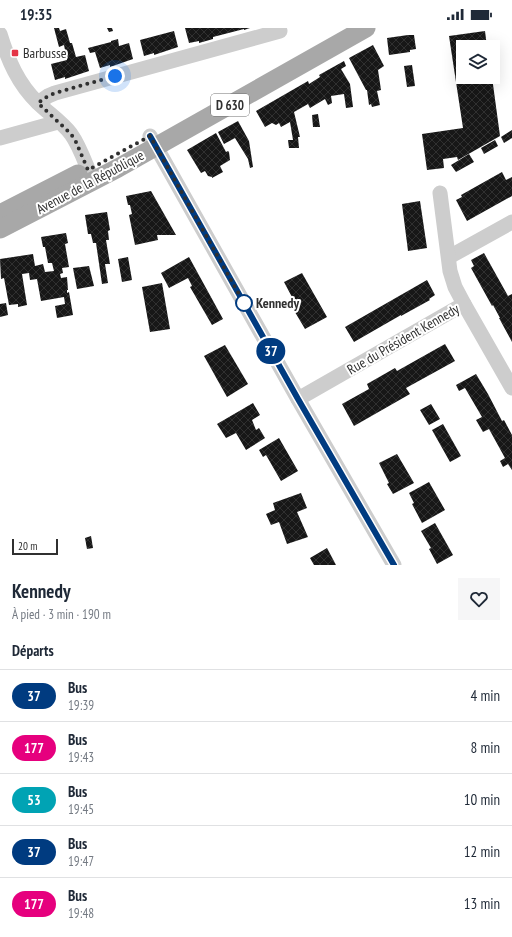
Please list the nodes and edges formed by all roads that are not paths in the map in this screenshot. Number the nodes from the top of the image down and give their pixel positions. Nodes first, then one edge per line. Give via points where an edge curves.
1 (342, 28) edge
2 (366, 28) edge
3 (280, 31) dead end
4 (0, 34) edge
5 (38, 103) junction
6 (58, 122) junction
7 (0, 138) edge
8 (153, 142) junction
9 (90, 176) junction
10 (440, 193) dead end
11 (0, 214) edge
12 (512, 222) edge
13 (0, 229) edge
14 (449, 256) junction
15 (464, 304) junction
16 (507, 366) edge
17 (512, 388) edge
18 (298, 399) junction
19 (394, 565) edge

1 - 8 main road, Avenue de la République / D 630
2 - 8 main road, Avenue de la République / D 630
3 - 5 street via 55,93
4 - 5 street via 10,64 26,90
5 - 6 street
6 - 7 street
6 - 9 street via 76,142
8 - 9 main road, Avenue de la République / D 630
8 - 18 street
9 - 11 main road, Avenue de la République / D 630
9 - 13 main road, Avenue de la République / D 630
10 - 14 street, Rue du Président Kennedy
12 - 14 street
14 - 15 street, Rue du Président Kennedy via 453,279
15 - 16 street
15 - 18 street, Rue du Président Kennedy
16 - 17 street
18 - 19 street

